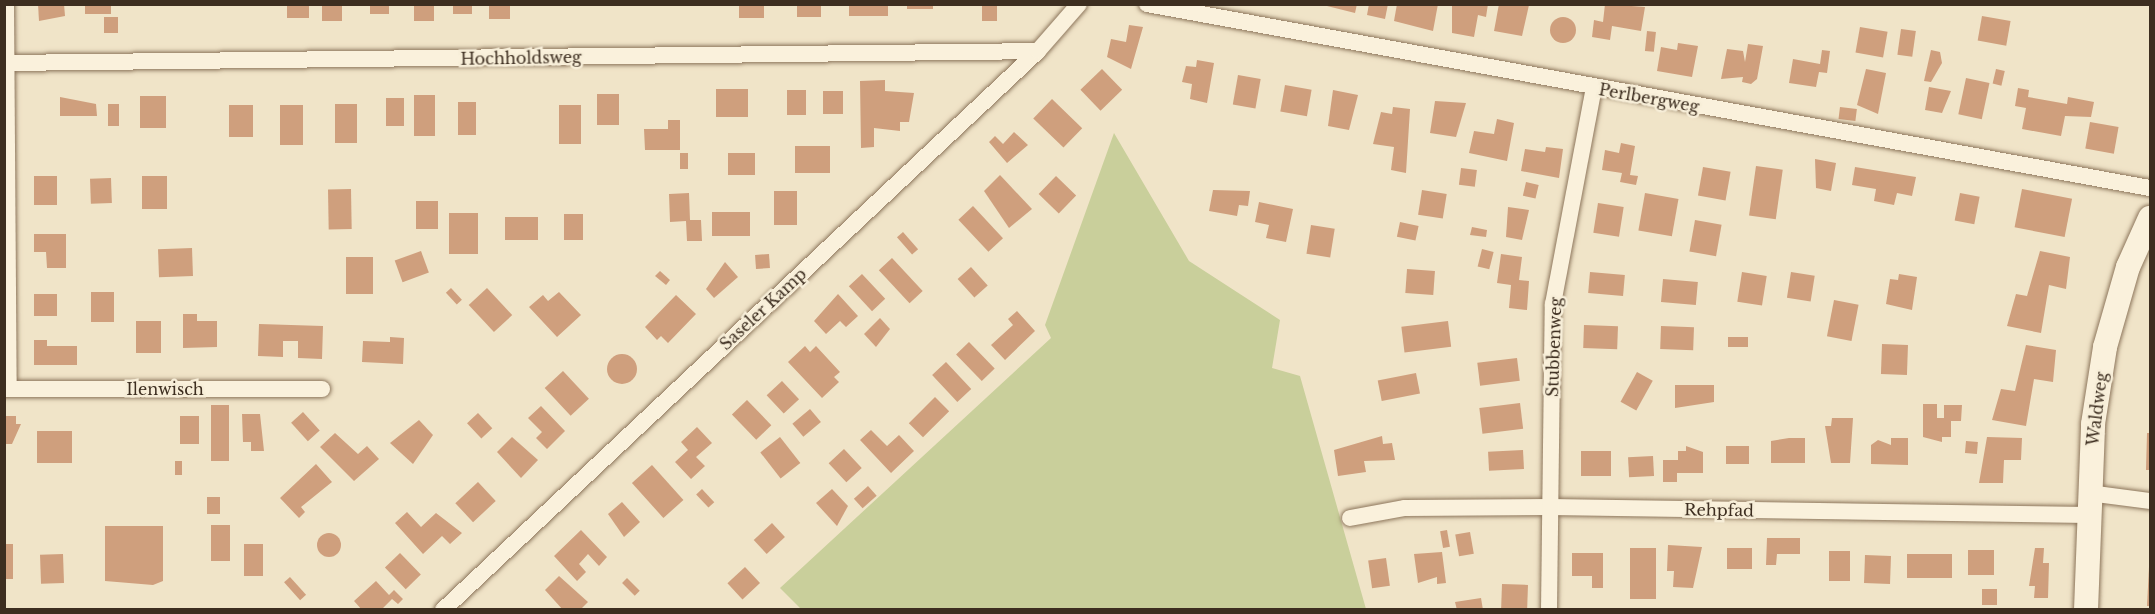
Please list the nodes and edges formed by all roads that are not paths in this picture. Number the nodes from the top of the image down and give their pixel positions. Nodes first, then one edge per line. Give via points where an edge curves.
1 (6, 4) edge
2 (1079, 4) edge
3 (1147, 4) edge
4 (1038, 51) junction
5 (5, 63) edge
6 (1594, 88) junction
7 (2151, 188) edge
8 (2151, 218) edge
9 (322, 388) dead end
10 (7, 389) edge
11 (2151, 501) edge
12 (2089, 504) junction
13 (1550, 507) junction
14 (1350, 518) dead end
15 (443, 609) edge
16 (1549, 609) edge
17 (2086, 609) edge

1 - 5 street, Ilenwisch
2 - 4 street, Saseler Kamp
3 - 6 street, Perlbergweg
4 - 5 street, Hochholdsweg
4 - 15 street, Saseler Kamp
5 - 10 street, Ilenwisch
6 - 7 street, Perlbergweg
6 - 13 street, Stubbenweg via 1553,304
8 - 12 main road, Waldweg via 2128,267 2105,347
9 - 10 street, Ilenwisch
11 - 12 street, Rehpfad
12 - 13 street, Rehpfad
12 - 17 main road, Waldweg
13 - 14 street, Rehpfad via 1405,508
13 - 16 street, Stubbenweg

